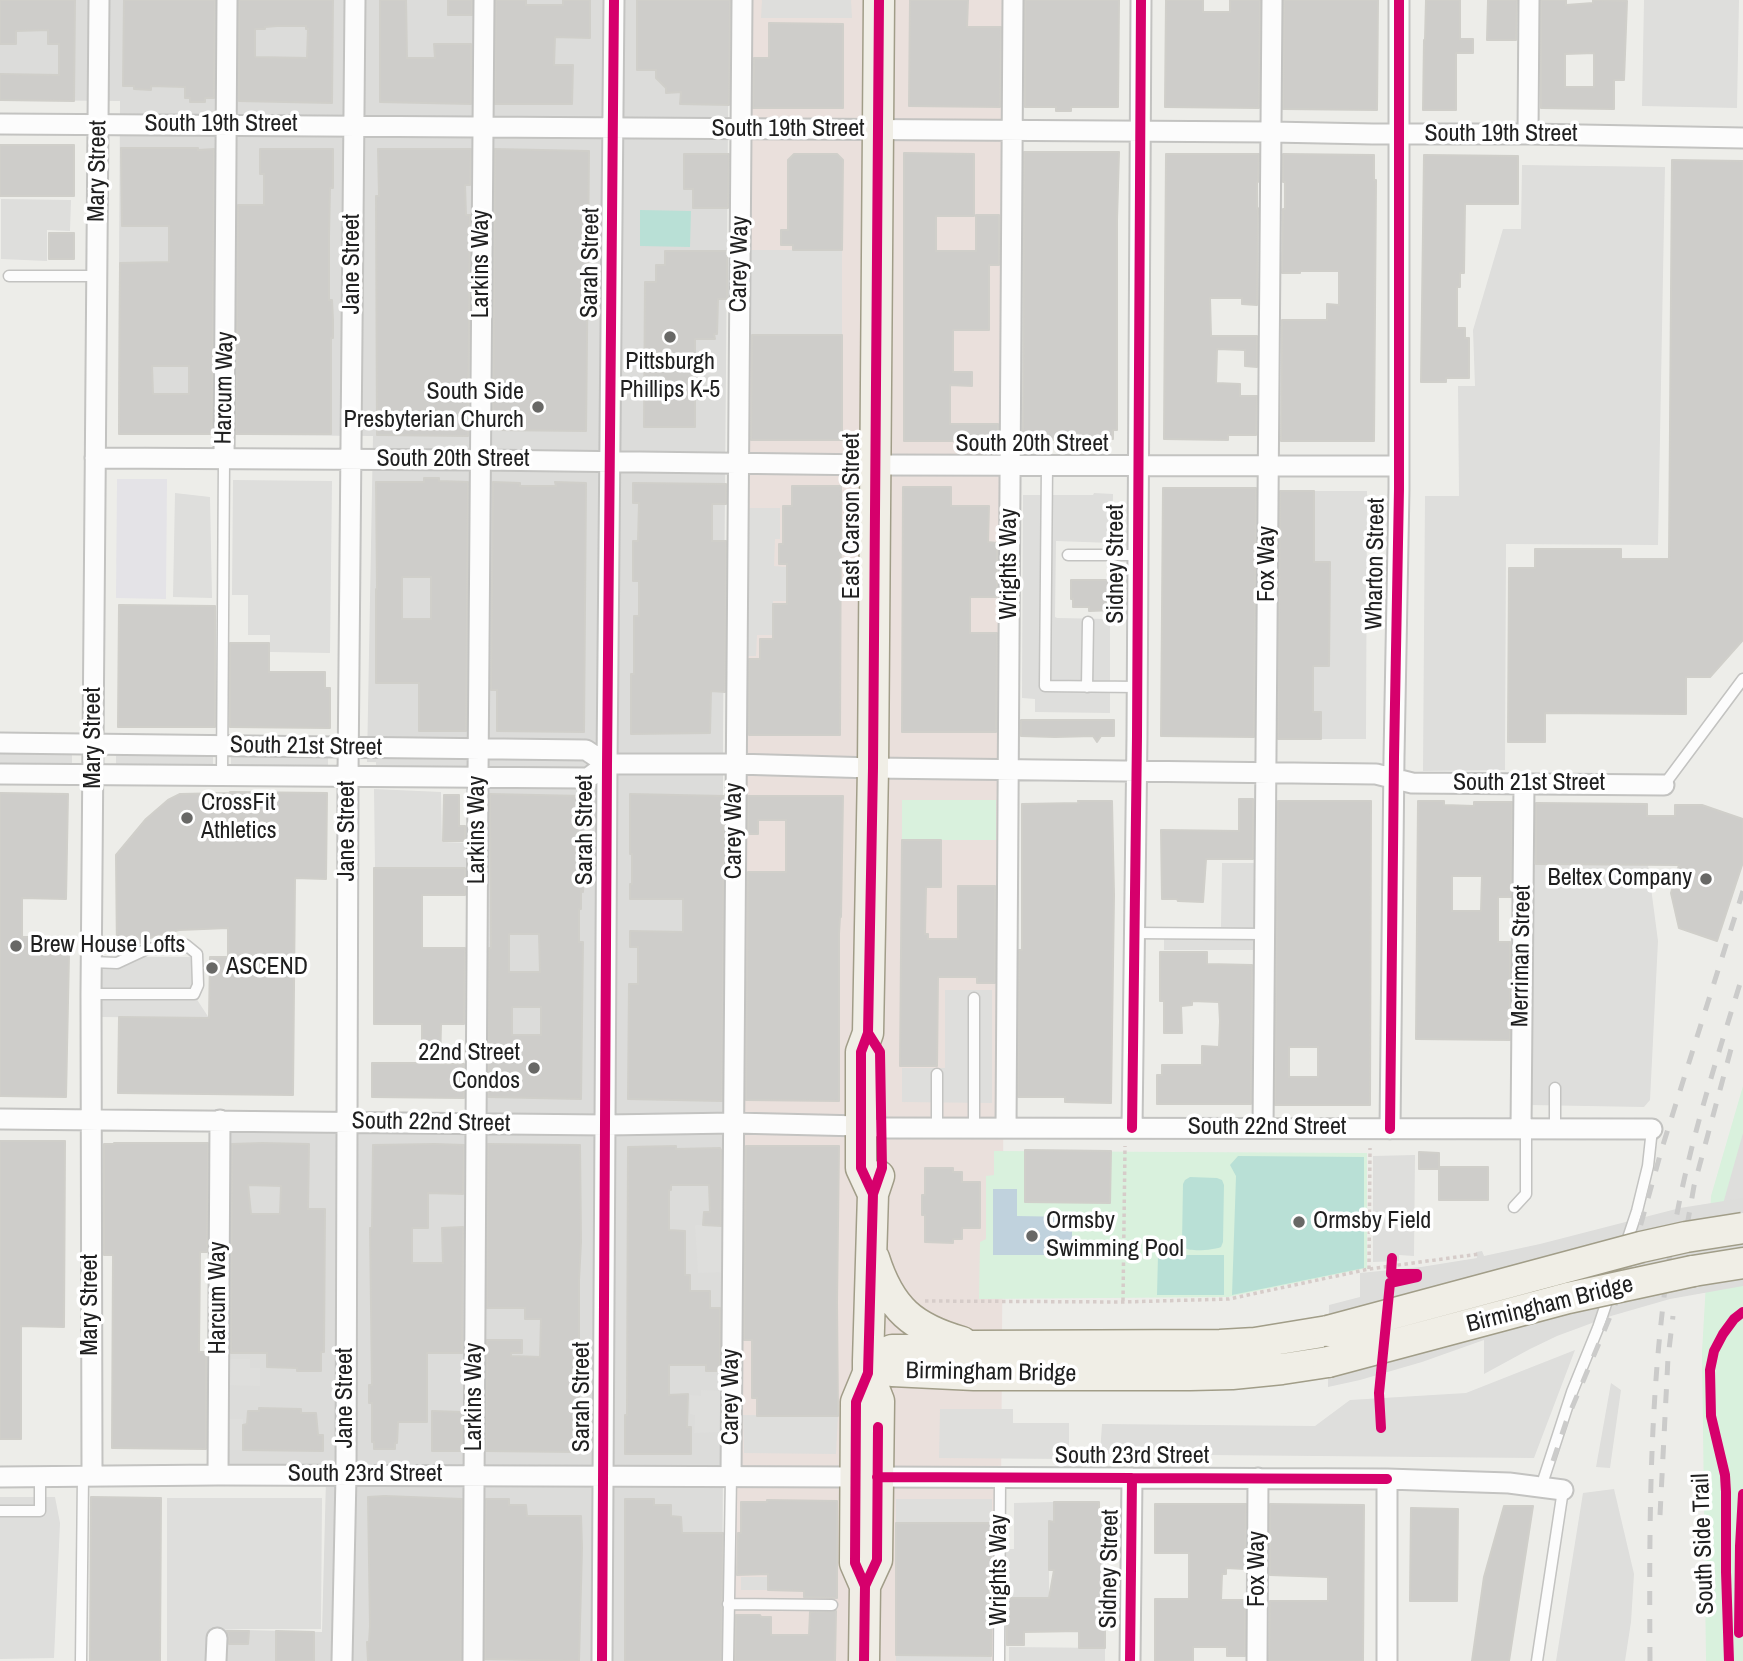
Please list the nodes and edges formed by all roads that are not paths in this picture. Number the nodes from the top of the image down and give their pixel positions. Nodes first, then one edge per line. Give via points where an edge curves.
1 (99, 0) edge
2 (228, 0) edge
3 (355, 0) edge
4 (484, 0) edge
5 (614, 0) edge
6 (742, 0) edge
7 (879, 0) edge
8 (1013, 0) edge
9 (1142, 0) edge
10 (1272, 0) edge
11 (1399, 0) edge
12 (1529, 0) edge
13 (0, 124) edge
14 (99, 124) junction
15 (227, 125) junction
16 (354, 126) junction
17 (483, 127) junction
18 (613, 129) junction
19 (741, 129) junction
20 (878, 131) junction
21 (1011, 131) junction
22 (1141, 131) junction
23 (1271, 132) junction
24 (1399, 134) junction
25 (1528, 134) junction
26 (1743, 138) edge
27 (9, 276) dead end
28 (96, 276) junction
29 (95, 458) junction
30 (224, 459) junction
31 (352, 460) junction
32 (481, 460) junction
33 (610, 462) junction
34 (738, 463) junction
35 (875, 465) junction
36 (1011, 466) junction
37 (1047, 466) junction
38 (1268, 466) junction
39 (1398, 466) junction
40 (1138, 467) junction
41 (1068, 555) dead end
42 (1138, 555) junction
43 (1088, 622) dead end
44 (1743, 679) edge
45 (1087, 687) junction
46 (1137, 687) junction
47 (0, 743) edge
48 (94, 744) junction
49 (222, 746) junction
50 (349, 748) junction
51 (478, 749) junction
52 (607, 764) junction
53 (736, 764) junction
54 (873, 768) junction
55 (1009, 770) junction
56 (1136, 771) junction
57 (1266, 773) junction
58 (0, 774) edge
59 (94, 774) junction
60 (222, 776) junction
61 (348, 776) junction
62 (478, 777) junction
63 (1394, 778) junction
64 (1524, 784) junction
65 (1664, 785) joint
66 (1134, 933) junction
67 (1265, 934) junction
68 (91, 962) junction
69 (91, 994) junction
70 (974, 998) dead end
71 (937, 1074) dead end
72 (1555, 1088) dead end
73 (0, 1119) edge
74 (90, 1119) junction
75 (220, 1121) junction
76 (347, 1122) junction
77 (477, 1123) junction
78 (734, 1124) junction
79 (606, 1125) junction
80 (871, 1127) junction
81 (937, 1128) junction
82 (974, 1128) junction
83 (1006, 1128) junction
84 (1263, 1128) junction
85 (1390, 1129) junction
86 (1523, 1129) junction
87 (1555, 1129) junction
88 (1652, 1129) joint
89 (1128, 1137) junction
90 (1514, 1207) dead end
91 (1743, 1228) edge
92 (871, 1246) junction
93 (1743, 1263) edge
94 (973, 1360) junction
95 (868, 1367) junction
96 (878, 1427) junction
97 (218, 1475) junction
98 (474, 1475) junction
99 (0, 1476) edge
100 (40, 1476) junction
101 (87, 1476) junction
102 (346, 1476) junction
103 (604, 1476) junction
104 (731, 1477) junction
105 (866, 1477) junction
106 (1000, 1478) junction
107 (1132, 1478) junction
108 (1258, 1478) junction
109 (1387, 1479) junction
110 (1541, 1487) junction
111 (1563, 1490) joint
112 (0, 1511) edge
113 (728, 1604) junction
114 (832, 1605) dead end
115 (217, 1638) dead end
116 (81, 1661) edge
117 (216, 1661) edge
118 (342, 1661) edge
119 (473, 1661) edge
120 (602, 1661) edge
121 (727, 1661) edge
122 (864, 1661) edge
123 (999, 1661) edge
124 (1130, 1661) edge
125 (1257, 1661) edge
126 (1387, 1661) edge
127 (1537, 1661) edge

1 - 14 street, Mary Street
2 - 15 street, Harcum Way
3 - 16 street, Jane Street
4 - 17 street, Larkins Way
5 - 18 street, Sarah Street
6 - 19 street, Carey Way
7 - 20 main road, East Carson Street
8 - 21 street, Wrights Way
9 - 22 street, Sidney Street
10 - 23 street, Fox Way
11 - 24 street, Wharton Street
12 - 25 street
13 - 14 street, South 19th Street
14 - 15 street, South 19th Street
14 - 28 street, Mary Street
15 - 16 street, South 19th Street
15 - 30 street, Harcum Way
16 - 17 street, South 19th Street
16 - 31 street, Jane Street
17 - 18 street, South 19th Street
17 - 32 street, Larkins Way
18 - 19 street, South 19th Street
18 - 33 street, Sarah Street
19 - 20 street, South 19th Street
19 - 34 street, Carey Way
20 - 21 street, South 19th Street
20 - 35 main road, East Carson Street
21 - 22 street, South 19th Street
21 - 36 street, Wrights Way
22 - 23 street, South 19th Street
22 - 40 street, Sidney Street
23 - 24 street, South 19th Street
23 - 38 street, Fox Way
24 - 25 street, South 19th Street
24 - 39 street, Wharton Street
25 - 26 street, South 19th Street
27 - 28 lane
28 - 29 street, Mary Street
29 - 30 street, South 20th Street
29 - 48 street, Mary Street
30 - 31 street, South 20th Street
30 - 49 lane, Harcum Way
31 - 32 street, South 20th Street
31 - 50 street, Jane Street
32 - 33 street, South 20th Street
32 - 51 street, Larkins Way
33 - 34 street, South 20th Street
33 - 52 street, Sarah Street
34 - 35 street, South 20th Street
34 - 53 street, Carey Way
35 - 36 street, South 20th Street
35 - 54 main road, East Carson Street
36 - 37 street, South 20th Street
36 - 55 street, Wrights Way
37 - 40 street, South 20th Street
37 - 45 lane via 1045,686
38 - 39 street, South 20th Street
38 - 40 street, South 20th Street
38 - 57 street, Fox Way
39 - 63 street, Wharton Street
40 - 42 street, Sidney Street
41 - 42 lane
42 - 46 street, Sidney Street
43 - 45 lane
44 - 65 lane
45 - 46 lane
46 - 56 street, Sidney Street
47 - 48 street, South 21st Street
48 - 49 street, South 21st Street
48 - 59 street, Mary Street
49 - 50 street, South 21st Street
49 - 60 lane, Harcum Way
50 - 51 street, South 21st Street
50 - 61 street, Jane Street
51 - 52 street, South 21st Street via 586,750
51 - 62 street, Larkins Way
52 - 53 street, South 21st Street
52 - 62 street, South 21st Street via 588,778
52 - 79 street, Sarah Street
53 - 54 street, South 21st Street
53 - 78 street, Carey Way
54 - 55 street, South 21st Street
54 - 80 main road, East Carson Street via 868,1033 880,1052
55 - 56 street, South 21st Street
55 - 83 street, Wrights Way
56 - 57 street, South 21st Street
56 - 66 street, Sidney Street
57 - 63 street, South 21st Street
57 - 67 street, Fox Way
58 - 59 street, South 21st Street
59 - 60 street, South 21st Street
59 - 68 street, Mary Street
60 - 61 street, South 21st Street
61 - 62 street, South 21st Street
61 - 76 street, Jane Street
62 - 77 street, Larkins Way
63 - 64 street, South 21st Street via 1412,783
63 - 85 street, Wharton Street
64 - 65 street, South 21st Street
64 - 86 street, Merriman Street
66 - 67 lane
66 - 89 street, Sidney Street
67 - 84 street, Fox Way
68 - 69 street, Mary Street
68 - 69 lane via 117,963 147,949 186,945 197,954 198,985 194,994
69 - 74 street, Mary Street
70 - 82 lane
71 - 81 lane
72 - 87 lane
73 - 74 street, South 22nd Street
74 - 75 street, South 22nd Street
74 - 101 street, Mary Street
75 - 76 street, South 22nd Street
75 - 97 street, Harcum Way
76 - 77 street, South 22nd Street
76 - 102 street, Jane Street
77 - 79 street, South 22nd Street
77 - 98 street, Larkins Way
78 - 79 street, South 22nd Street
78 - 80 street, South 22nd Street
78 - 104 street, Carey Way
79 - 103 street, Sarah Street
80 - 81 street, South 22nd Street
80 - 92 main road, East Carson Street via 882,1168 873,1194
81 - 82 street, South 22nd Street
82 - 83 street, South 22nd Street
83 - 89 street, South 22nd Street
84 - 85 street, South 22nd Street
84 - 89 street, South 22nd Street
85 - 86 street, South 22nd Street
86 - 87 street, South 22nd Street
86 - 90 lane via 1526,1195
87 - 88 street, South 22nd Street
88 - 110 lane via 1637,1211
91 - 94 main road, Birmingham Bridge, bridge via 1641,1247 1281,1340
92 - 94 main road via 883,1282 899,1308
92 - 95 main road, East Carson Street
93 - 94 main road, Birmingham Bridge, bridge via 1568,1298 1328,1362 1282,1369 1190,1376
94 - 95 main road, Birmingham Bridge via 929,1350 892,1350
94 - 96 main road via 944,1383 903,1388 887,1404
95 - 96 main road, East Carson Street via 879,1401
95 - 105 main road, East Carson Street via 856,1402
96 - 105 main road, East Carson Street
97 - 101 street, South 23rd Street
97 - 102 street, South 23rd Street
98 - 102 street, South 23rd Street
98 - 103 street, South 23rd Street
98 - 119 street, Larkins Way
99 - 100 street, South 23rd Street
100 - 101 street, South 23rd Street
100 - 112 lane via 40,1511
101 - 116 lane, Mary Street
102 - 118 street, Jane Street
103 - 104 street, South 23rd Street
103 - 120 street, Sarah Street
104 - 105 street, South 23rd Street
104 - 113 lane, Carey Way
105 - 106 street, South 23rd Street
105 - 122 main road, East Carson Street via 855,1563 865,1586
106 - 107 street, South 23rd Street
106 - 123 lane, Wrights Way
107 - 108 street, South 23rd Street
107 - 124 street, Sidney Street
108 - 109 street, South 23rd Street
108 - 125 street, Fox Way
109 - 110 street, South 23rd Street
109 - 126 street
110 - 111 street, South 23rd Street
111 - 127 lane
113 - 114 lane
113 - 121 lane, Carey Way
115 - 117 street

